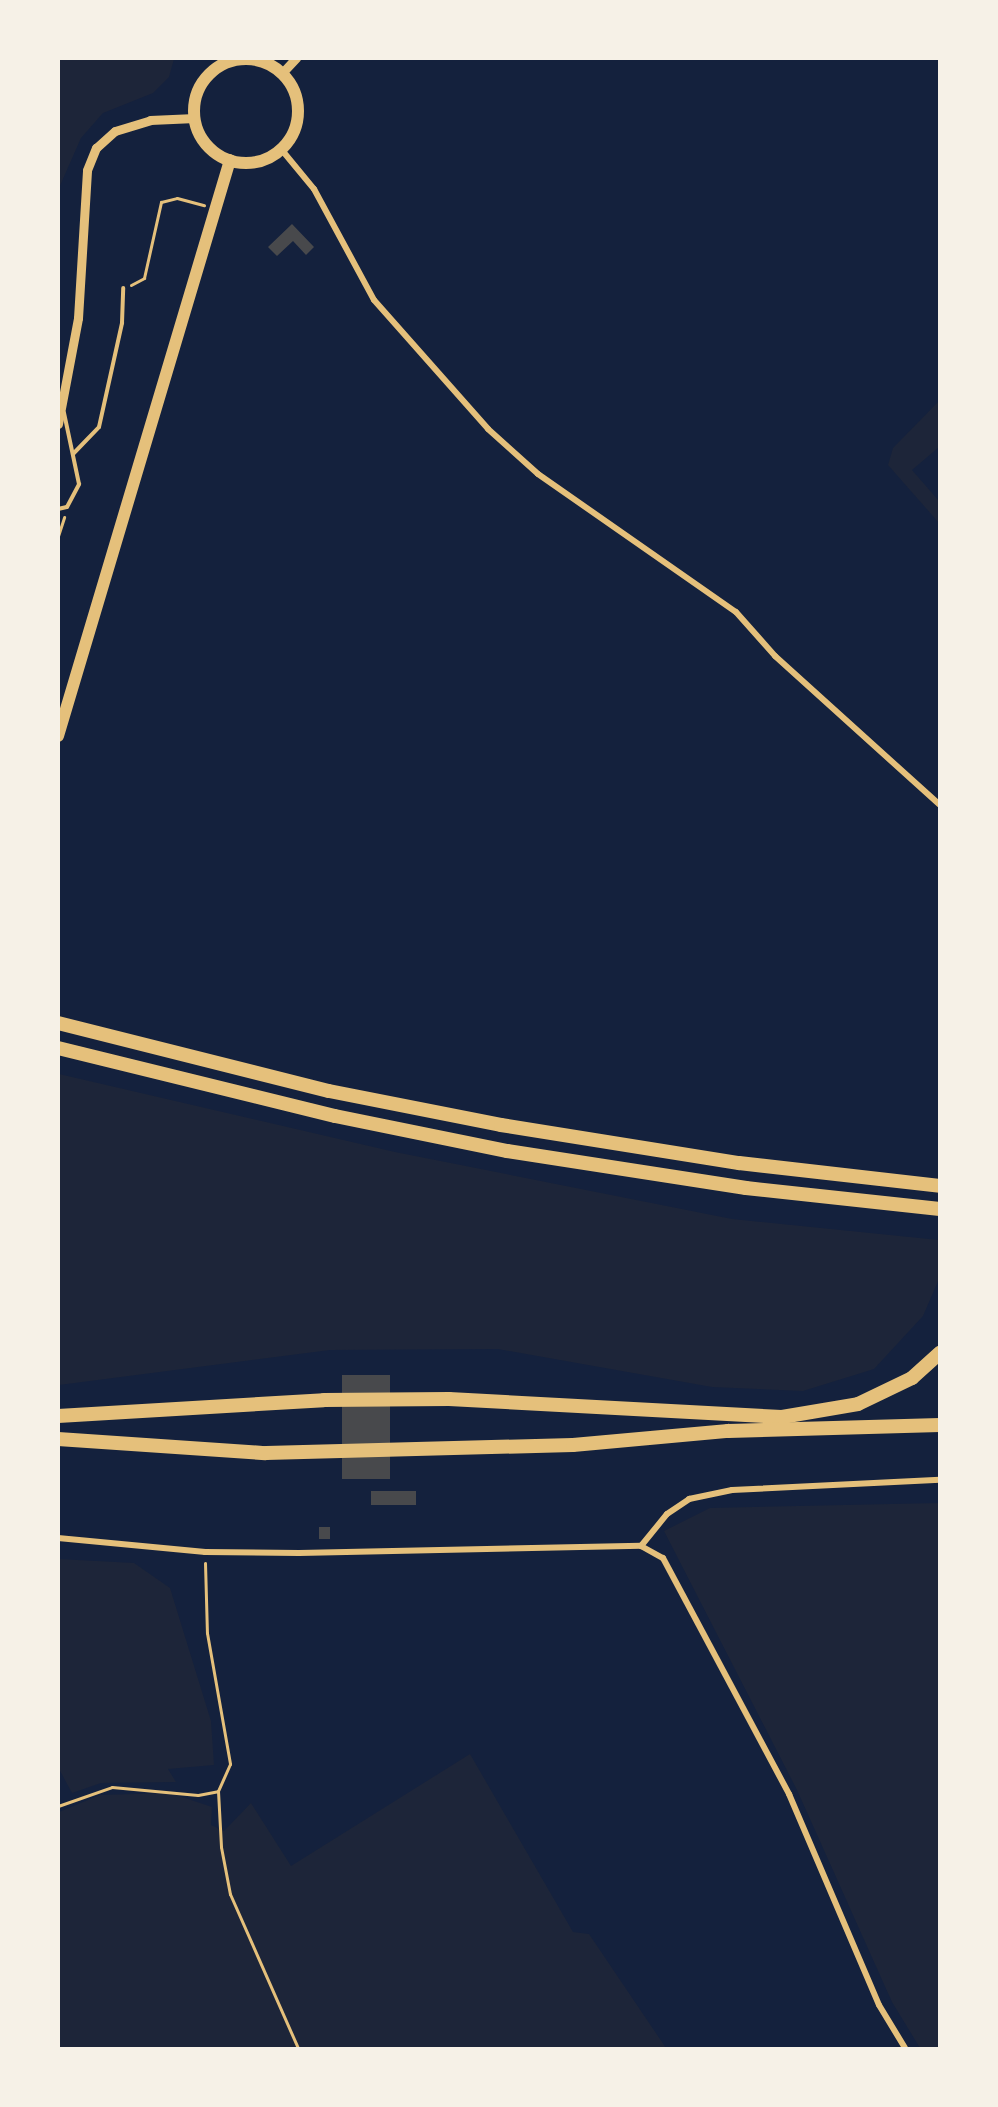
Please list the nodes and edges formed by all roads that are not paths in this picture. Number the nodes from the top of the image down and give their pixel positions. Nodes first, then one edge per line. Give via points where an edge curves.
1 (296, 58) edge
2 (221, 62) edge
3 (282, 73) junction
4 (195, 118) junction
5 (281, 149) junction
6 (230, 160) junction
7 (123, 288) road end
8 (64, 413) junction
9 (58, 424) edge
10 (74, 454) junction
11 (58, 509) edge
12 (58, 736) edge
13 (939, 805) edge
14 (58, 1023) edge
15 (58, 1047) edge
16 (939, 1185) edge
17 (939, 1209) edge
18 (939, 1353) edge
19 (58, 1416) edge
20 (939, 1425) edge
21 (58, 1439) edge
22 (939, 1480) edge
23 (58, 1538) edge
24 (641, 1546) junction
25 (905, 2049) edge

1 - 3 street
2 - 3 main road via 254,59
2 - 4 main road via 200,87
3 - 5 main road via 292,87 298,111 292,136
4 - 6 main road via 206,144
4 - 8 street via 150,120 115,131 96,148 87,170
5 - 6 main road via 257,162
5 - 13 street via 314,189 374,300 488,429 538,474 736,612 775,656
6 - 12 main road
7 - 10 lane via 122,323 99,427
8 - 9 street
8 - 10 lane
10 - 11 lane via 79,484 67,507
14 - 16 highway via 317,1088 501,1125 739,1163
15 - 17 highway via 312,1111 496,1149 746,1188
18 - 19 highway via 886,1392 834,1410 790,1416 438,1398
20 - 21 highway via 287,1453
22 - 24 street via 732,1490 690,1499 667,1514
23 - 24 street via 205,1552
24 - 25 street via 676,1575 748,1712 789,1794 879,2005

